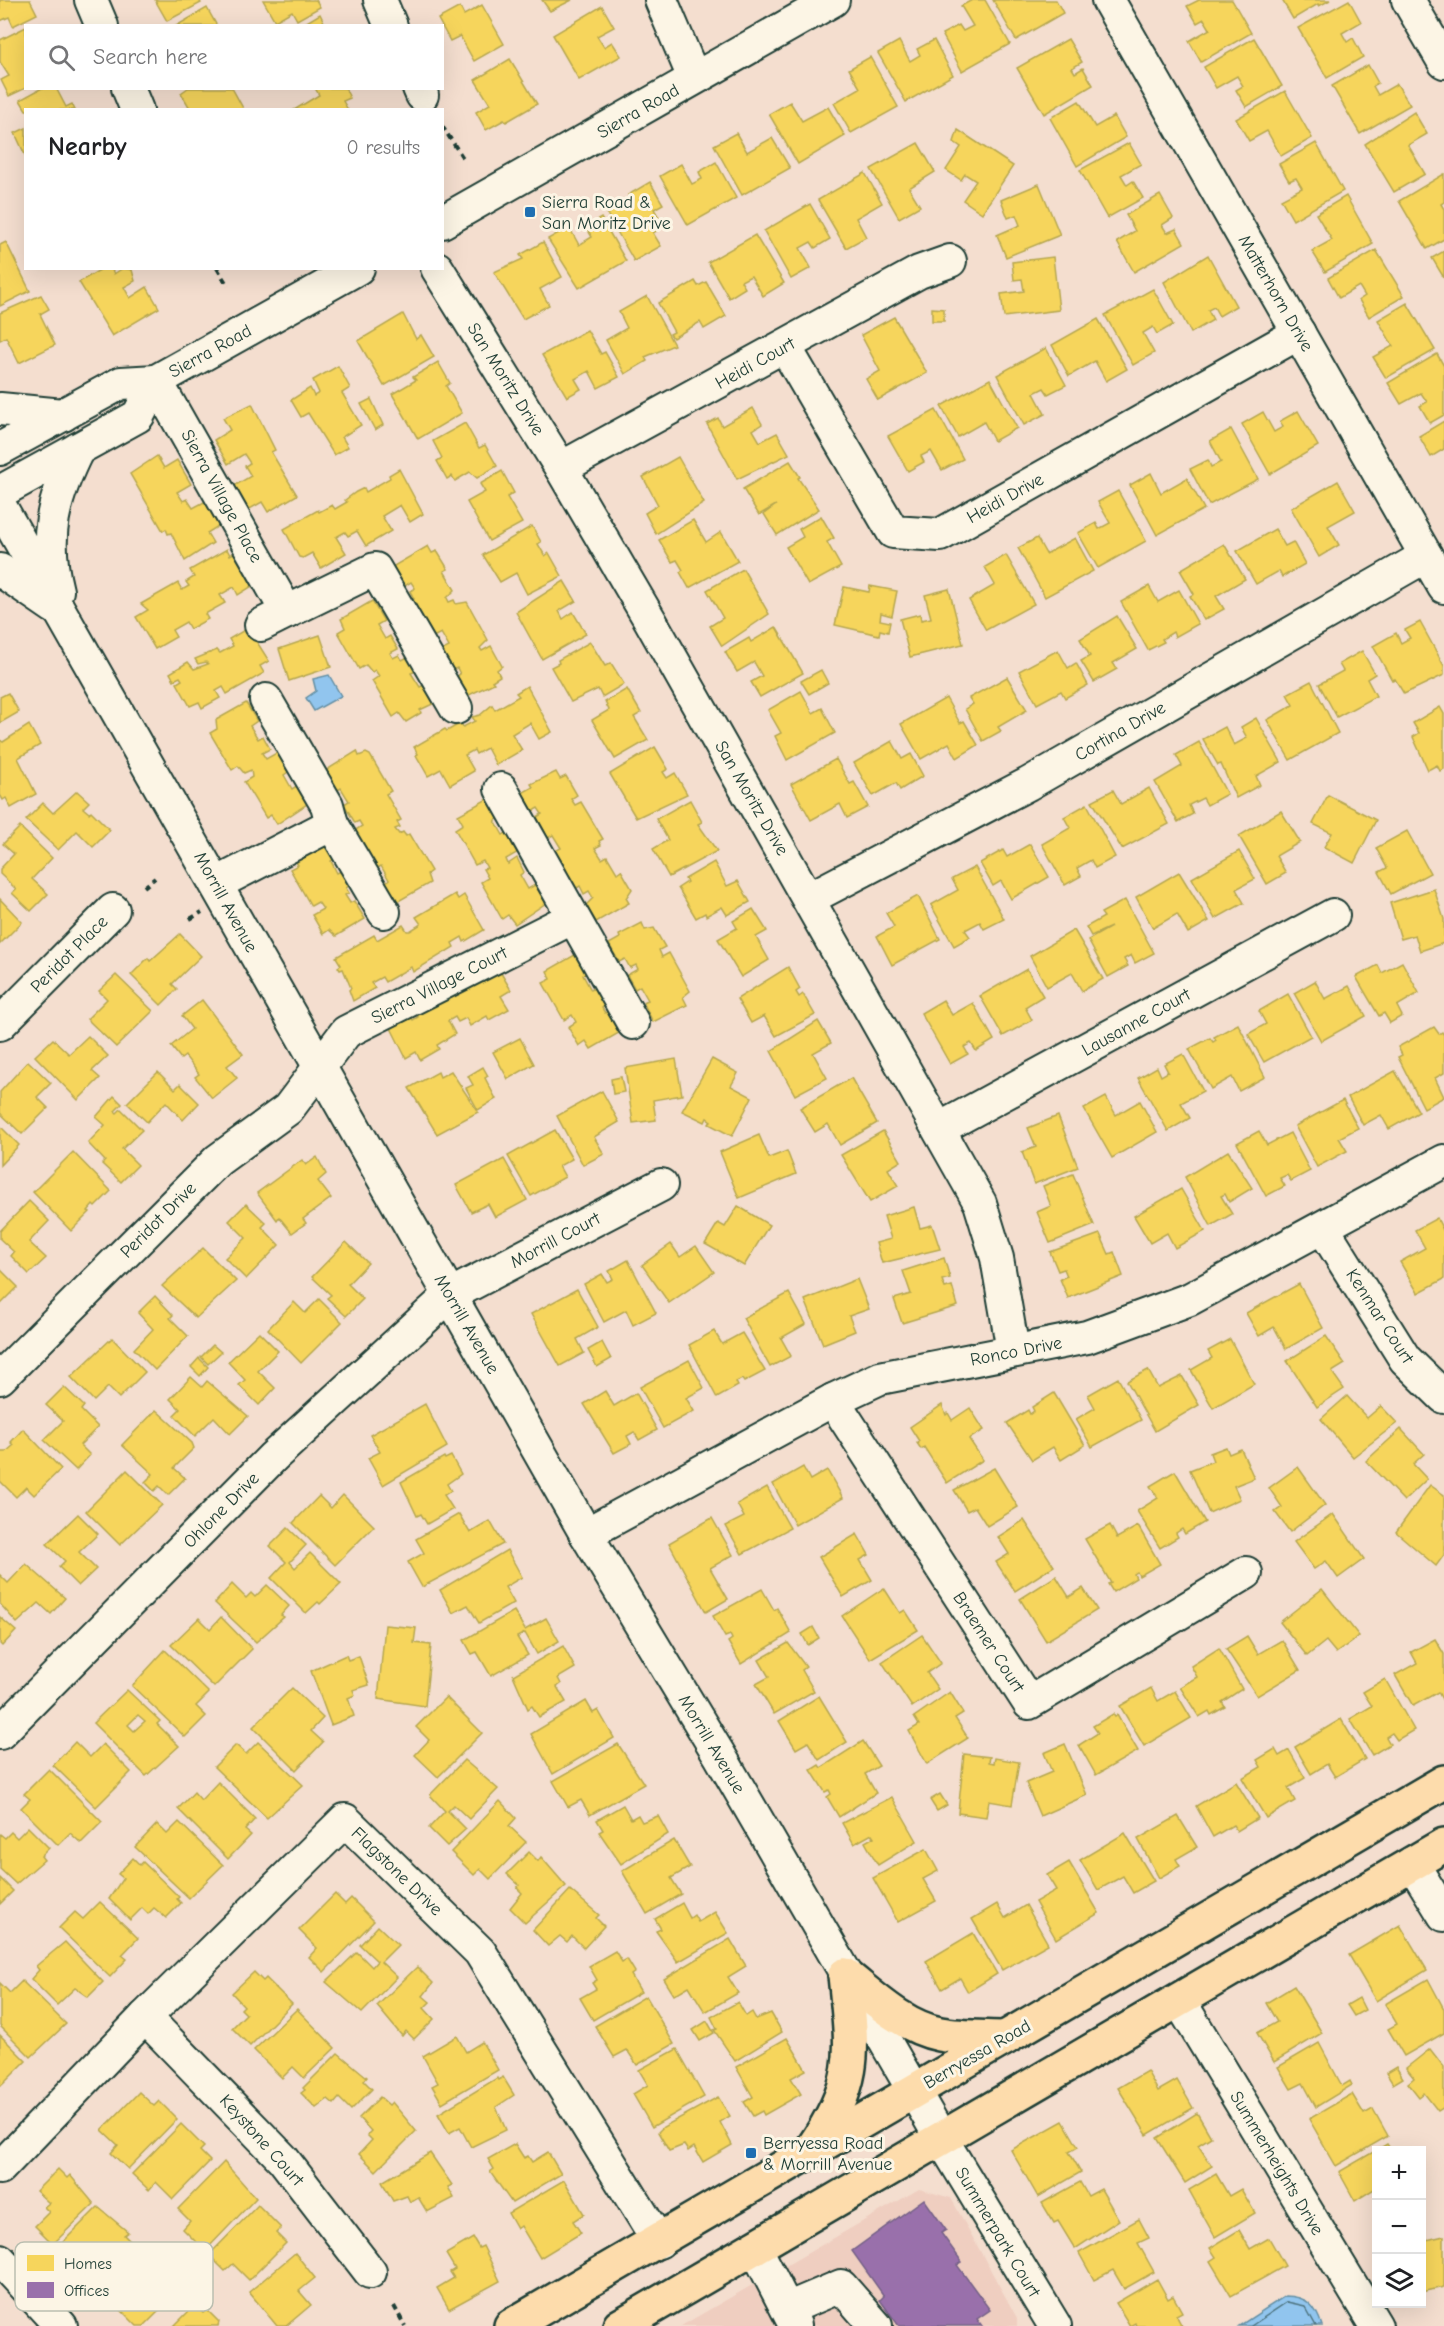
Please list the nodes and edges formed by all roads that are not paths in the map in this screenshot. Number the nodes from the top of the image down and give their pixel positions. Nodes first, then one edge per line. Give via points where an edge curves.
1 (92, 0) edge
2 (380, 0) edge
3 (661, 0) edge
4 (833, 0) edge
5 (1108, 0) edge
6 (1408, 0) edge
7 (101, 24) edge
8 (390, 24) edge
9 (1444, 62) edge
10 (694, 78) junction
11 (129, 90) edge
12 (136, 108) edge
13 (444, 221) edge
14 (950, 261) dead end
15 (354, 270) edge
16 (438, 270) edge
17 (1299, 333) junction
18 (785, 347) junction
19 (156, 381) junction
20 (0, 409) edge
21 (63, 415) junction
22 (0, 449) edge
23 (78, 449) junction
24 (561, 468) junction
25 (0, 492) edge
26 (0, 506) edge
27 (1426, 556) junction
28 (0, 570) edge
29 (1444, 587) edge
30 (62, 612) junction
31 (266, 700) dead end
32 (456, 708) dead end
33 (501, 789) dead end
34 (332, 824) junction
35 (216, 884) junction
36 (810, 898) junction
37 (113, 910) dead end
38 (384, 912) dead end
39 (1333, 915) dead end
40 (572, 918) junction
41 (633, 1023) dead end
42 (0, 1024) edge
43 (320, 1067) junction
44 (939, 1129) junction
45 (1444, 1161) edge
46 (661, 1185) dead end
47 (1323, 1228) junction
48 (450, 1295) junction
49 (1013, 1352) junction
50 (0, 1378) edge
51 (1444, 1397) edge
52 (833, 1400) junction
53 (586, 1534) junction
54 (1246, 1574) dead end
55 (0, 1733) edge
56 (1444, 1782) edge
57 (1444, 1845) edge
58 (1412, 1863) junction
59 (1444, 1915) edge
60 (845, 1975) junction
61 (1179, 2000) junction
62 (145, 2017) junction
63 (1005, 2038) junction
64 (914, 2091) junction
65 (941, 2138) junction
66 (809, 2154) junction
67 (0, 2169) edge
68 (659, 2242) junction
69 (755, 2247) junction
70 (0, 2260) edge
71 (370, 2272) dead end
72 (15, 2276) edge
73 (598, 2277) junction
74 (47, 2311) edge
75 (794, 2321) edge
76 (61, 2326) edge
77 (511, 2326) edge
78 (545, 2326) edge
79 (620, 2326) edge
80 (876, 2326) edge
81 (1055, 2326) edge
82 (1376, 2326) edge

1 - 7 street
2 - 8 street
3 - 10 street
4 - 10 street, Sierra Road
5 - 17 street, Matterhorn Drive
6 - 9 street
10 - 13 street, Sierra Road
11 - 12 street
14 - 18 street, Heidi Court via 919,272
15 - 19 street, Sierra Road
16 - 24 street, San Moritz Drive
17 - 18 street, Heidi Drive via 940,535 893,532
17 - 27 street, Matterhorn Drive
18 - 24 street, Heidi Court
19 - 21 street, Sierra Road via 121,383
19 - 23 street, Sierra Road via 138,416
19 - 32 street, Sierra Village Place via 274,618 375,569
20 - 21 street
21 - 22 street, Sierra Road
23 - 25 street, Sierra Road
23 - 30 street via 54,504 51,525 52,570
24 - 36 street, San Moritz Drive
26 - 30 street, Morrill Avenue
27 - 29 street, Matterhorn Drive
27 - 36 street, Cortina Drive via 1028,784
28 - 30 street
30 - 35 street, Morrill Avenue
31 - 34 street via 327,805
33 - 40 street
34 - 35 street
34 - 38 street
35 - 43 street, Morrill Avenue
36 - 44 street, San Moritz Drive
37 - 42 street, Peridot Place
39 - 44 street, Lausanne Court
40 - 41 street
40 - 43 street, Sierra Village Court via 346,1032
43 - 48 street, Morrill Avenue
43 - 50 street, Peridot Drive via 288,1109 218,1160
44 - 49 street, San Moritz Drive via 980,1203 997,1258
45 - 47 street, Ronco Drive
46 - 48 street, Morrill Court
47 - 49 street, Ronco Drive via 1190,1299 1087,1337
47 - 51 street, Kenmar Court via 1405,1359
48 - 53 street, Morrill Avenue
48 - 55 street, Ohlone Drive via 273,1457
49 - 52 street, Ronco Drive via 880,1378
52 - 53 street, Ronco Drive
52 - 54 street, Braemer Court via 1029,1703
53 - 60 street, Morrill Avenue
56 - 63 main road, Berryessa Road
57 - 58 main road
58 - 59 street
58 - 61 main road
60 - 63 main road via 915,2025 938,2034
60 - 64 street, Morrill Avenue
60 - 66 main road via 851,2034 847,2084 830,2123
61 - 65 main road
61 - 82 street, Summerheights Drive
62 - 67 street, Flagstone Drive
62 - 68 street, Flagstone Drive via 345,1820 480,1952
62 - 71 street, Keystone Court via 283,2159
63 - 64 main road, Berryessa Road
64 - 65 street, Morrill Avenue
64 - 66 main road, Berryessa Road
65 - 69 main road
65 - 81 street, Summerpark Court
66 - 68 main road, Berryessa Road
68 - 73 main road, Berryessa Road
69 - 75 street
69 - 79 main road
70 - 72 street
73 - 77 main road, Berryessa Road
73 - 78 main road via 559,2318
74 - 76 street
75 - 80 street via 841,2286

